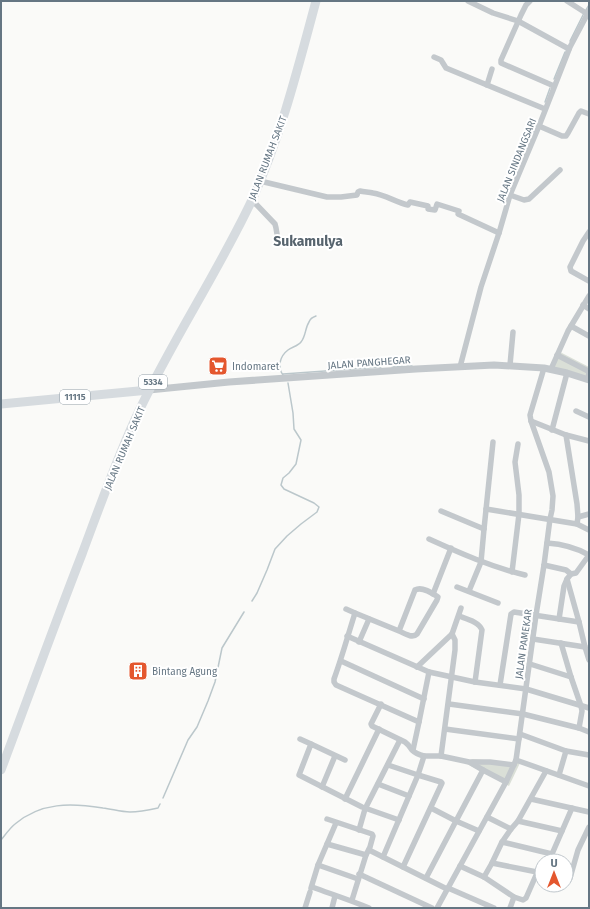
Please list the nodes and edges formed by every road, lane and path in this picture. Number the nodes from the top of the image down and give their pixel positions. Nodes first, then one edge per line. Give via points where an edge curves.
1 (316, 1) edge
2 (468, 1) edge
3 (530, 1) edge
4 (567, 1) edge
5 (587, 13) edge
6 (518, 21) junction
7 (569, 50) junction
8 (434, 57) dead end
9 (492, 69) dead end
10 (487, 85) junction
11 (554, 86) junction
12 (546, 109) junction
13 (589, 114) edge
14 (539, 126) junction
15 (560, 170) dead end
16 (260, 181) junction
17 (510, 195) junction
18 (252, 200) junction
19 (589, 232) edge
20 (499, 233) junction
21 (277, 234) dead end
22 (589, 281) edge
23 (589, 296) edge
24 (583, 305) junction
25 (589, 308) edge
26 (571, 326) junction
27 (513, 332) dead end
28 (589, 336) edge
29 (557, 355) junction
30 (510, 365) junction
31 (460, 367) junction
32 (548, 368) junction
33 (567, 373) junction
34 (580, 380) dead end
35 (589, 381) edge
36 (149, 390) junction
37 (1, 404) edge
38 (576, 412) dead end
39 (589, 417) edge
40 (531, 421) junction
41 (552, 430) junction
42 (566, 435) junction
43 (589, 441) edge
44 (493, 442) dead end
45 (518, 444) dead end
46 (486, 509) junction
47 (441, 511) dead end
48 (519, 514) junction
49 (589, 514) edge
50 (578, 517) junction
51 (550, 519) junction
52 (577, 524) junction
53 (484, 529) junction
54 (589, 530) edge
55 (429, 539) dead end
56 (547, 543) junction
57 (451, 548) junction
58 (589, 555) edge
59 (481, 562) junction
60 (544, 565) junction
61 (512, 572) junction
62 (571, 574) junction
63 (525, 576) dead end
64 (567, 579) junction
65 (457, 587) dead end
66 (469, 591) junction
67 (433, 594) junction
68 (498, 604) dead end
69 (462, 608) dead end
70 (346, 609) dead end
71 (355, 613) junction
72 (536, 615) junction
73 (459, 616) junction
74 (370, 619) junction
75 (559, 619) junction
76 (579, 622) junction
77 (399, 631) junction
78 (452, 634) junction
79 (347, 636) junction
80 (533, 639) junction
81 (359, 642) junction
82 (561, 643) junction
83 (585, 647) junction
84 (589, 660) edge
85 (341, 661) junction
86 (530, 664) junction
87 (417, 667) junction
88 (429, 672) junction
89 (451, 676) junction
90 (571, 677) junction
91 (475, 682) junction
92 (500, 685) junction
93 (526, 689) junction
94 (424, 698) junction
95 (381, 704) junction
96 (449, 704) junction
97 (581, 706) junction
98 (589, 708) edge
99 (523, 714) junction
100 (419, 722) junction
101 (579, 728) junction
102 (379, 729) junction
103 (445, 729) junction
104 (589, 732) edge
105 (520, 737) junction
106 (300, 739) dead end
107 (400, 740) junction
108 (311, 744) junction
109 (412, 750) junction
110 (566, 751) junction
111 (589, 755) edge
112 (335, 756) junction
113 (424, 756) junction
114 (441, 756) junction
115 (345, 760) dead end
116 (469, 762) junction
117 (515, 763) junction
118 (388, 764) junction
119 (1, 770) edge
120 (483, 770) junction
121 (546, 771) junction
122 (418, 775) junction
123 (560, 775) junction
124 (506, 782) junction
125 (378, 784) junction
126 (589, 786) edge
127 (322, 787) junction
128 (409, 796) junction
129 (344, 799) junction
130 (531, 799) junction
131 (431, 808) junction
132 (572, 808) junction
133 (366, 809) junction
134 (589, 812) edge
135 (487, 817) junction
136 (327, 819) dead end
137 (399, 820) junction
138 (456, 821) junction
139 (518, 821) junction
140 (336, 823) junction
141 (589, 827) edge
142 (511, 829) junction
143 (359, 830) junction
144 (479, 831) junction
145 (562, 831) junction
146 (502, 842) junction
147 (326, 844) junction
148 (367, 853) junction
149 (548, 853) edge
150 (552, 853) edge
151 (383, 857) junction
152 (492, 863) junction
153 (574, 864) edge
154 (318, 865) junction
155 (460, 866) junction
156 (403, 867) junction
157 (534, 872) edge
158 (359, 876) junction
159 (484, 877) junction
160 (426, 878) junction
161 (534, 883) edge
162 (311, 889) junction
163 (448, 889) junction
164 (335, 896) junction
165 (514, 897) junction
166 (352, 900) junction
167 (486, 906) edge
168 (305, 908) edge
169 (332, 908) edge
170 (369, 908) edge
171 (432, 908) edge
172 (437, 908) edge
173 (494, 908) edge
174 (510, 908) edge

1 - 16 main road, JALAN RUMAH SAKIT / 5334 via 292,90
2 - 6 street
3 - 6 street
4 - 5 street
5 - 7 street, JALAN SINDANGSARI
6 - 7 street
6 - 11 street via 501,63
7 - 11 street, JALAN SINDANGSARI
8 - 10 street via 441,60 446,68
9 - 10 street
10 - 12 street
11 - 12 street, JALAN SINDANGSARI
12 - 14 street, JALAN SINDANGSARI
13 - 14 street via 581,111 566,136
14 - 17 street, JALAN SINDANGSARI
15 - 17 street via 529,199 524,200
16 - 18 main road, JALAN RUMAH SAKIT / 5334
16 - 20 street via 327,196 357,195 360,191 374,193 398,203 427,205 428,209 435,210 437,204 459,210 458,214
17 - 20 street, JALAN SINDANGSARI
18 - 21 street via 275,224
18 - 36 main road, JALAN RUMAH SAKIT / 5334
19 - 22 street via 570,267 571,271
20 - 31 street, JALAN SINDANGSARI via 481,287
23 - 24 street, JALAN PAMEKAR
24 - 25 street
24 - 26 street, JALAN PAMEKAR
26 - 28 street
26 - 29 street, JALAN PAMEKAR
27 - 30 street
29 - 32 street, JALAN PAMEKAR
29 - 35 street via 588,371
30 - 31 street, JALAN PANGHEGAR
30 - 32 street, JALAN PANGHEGAR
31 - 36 street, JALAN PANGHEGAR via 229,382
32 - 33 street, JALAN PANGHEGAR
32 - 40 street, JALAN PAMEKAR via 530,414
33 - 35 street, JALAN PANGHEGAR
33 - 41 street
34 - 35 street
36 - 37 main road, 11115
36 - 119 main road, JALAN RUMAH SAKIT / 5334 via 113,472
38 - 39 street
40 - 41 street
40 - 51 street, JALAN PAMEKAR via 549,472 553,496
41 - 42 street
42 - 43 street
42 - 50 street
44 - 46 street
45 - 48 street via 515,462
46 - 48 street
46 - 53 street
47 - 53 street
48 - 51 street
48 - 61 street
49 - 50 street
50 - 52 street
51 - 52 street
51 - 56 street, JALAN PAMEKAR
52 - 54 street
53 - 59 street
55 - 57 street
56 - 58 street via 571,547
56 - 60 street, JALAN PAMEKAR
57 - 59 street
57 - 67 street
58 - 62 street via 576,573
59 - 61 street
59 - 66 street
60 - 62 street via 566,570
60 - 72 street, JALAN PAMEKAR
61 - 63 street
62 - 64 street
64 - 75 street
64 - 76 street
65 - 66 street
66 - 68 street
67 - 77 street via 419,588 415,590
67 - 77 street via 438,598 417,634 412,636
69 - 73 street
70 - 71 street
71 - 74 street
71 - 79 street
72 - 75 street
72 - 80 street, JALAN PAMEKAR
72 - 92 street via 514,612 511,614
73 - 78 street
73 - 91 street via 477,624 482,630
74 - 77 street
74 - 81 street
75 - 76 street
76 - 83 street
78 - 87 street
78 - 89 street via 456,640
79 - 81 street
79 - 85 street
80 - 82 street
80 - 86 street, JALAN PAMEKAR
81 - 87 street
82 - 83 street
82 - 90 street
83 - 84 street
85 - 94 street
85 - 95 street via 334,679 336,685
86 - 90 street
86 - 93 street, JALAN PAMEKAR
87 - 88 street
88 - 89 street
88 - 94 street
89 - 91 street
89 - 96 street
90 - 97 street
91 - 92 street
92 - 93 street
93 - 97 street
93 - 99 street, JALAN PAMEKAR
94 - 100 street
95 - 100 street
95 - 102 street via 371,724
96 - 99 street
96 - 103 street
97 - 98 street
97 - 101 street
99 - 101 street
99 - 105 street, JALAN PAMEKAR
100 - 109 street
101 - 104 street
102 - 107 street
102 - 129 street
103 - 105 street
103 - 114 street
105 - 110 street
105 - 117 street, JALAN PAMEKAR
106 - 108 street
107 - 109 street
107 - 118 street
108 - 112 street
108 - 127 street via 299,775
109 - 113 street
110 - 111 street
110 - 123 street
112 - 115 street
112 - 127 street
113 - 114 street
113 - 122 street
114 - 116 street
116 - 117 street
116 - 120 street
117 - 121 street
117 - 124 street, JALAN PAMEKAR
118 - 122 street
118 - 125 street
120 - 124 street
120 - 138 street
121 - 123 street
121 - 130 street
122 - 128 street
122 - 131 street via 442,783
123 - 126 street
124 - 135 street, JALAN PAMEKAR
125 - 128 street
125 - 133 street
127 - 129 street
128 - 137 street
129 - 133 street
130 - 132 street
130 - 139 street
131 - 138 street
131 - 156 street
132 - 134 street
132 - 145 street
133 - 137 street
133 - 143 street
135 - 142 street
135 - 144 street, JALAN PAMEKAR
136 - 140 street
137 - 151 street
138 - 144 street
138 - 160 street
139 - 142 street
139 - 145 street
140 - 143 street
140 - 147 street
141 - 153 street
142 - 146 street
143 - 148 street via 373,836
144 - 155 street, JALAN PAMEKAR
145 - 150 street
146 - 149 street
146 - 152 street
147 - 148 street
147 - 154 street
148 - 151 street
148 - 158 street
151 - 156 street
152 - 157 street
152 - 159 street
154 - 158 street
154 - 162 street
155 - 159 street
155 - 163 street, JALAN PAMEKAR
156 - 160 street
158 - 166 street
158 - 171 street
159 - 165 street
160 - 163 street
161 - 165 street via 524,900
162 - 164 street
162 - 168 street
163 - 167 street
163 - 172 street, JALAN PAMEKAR
164 - 166 street
164 - 169 street
165 - 174 street
166 - 170 street
167 - 173 street

